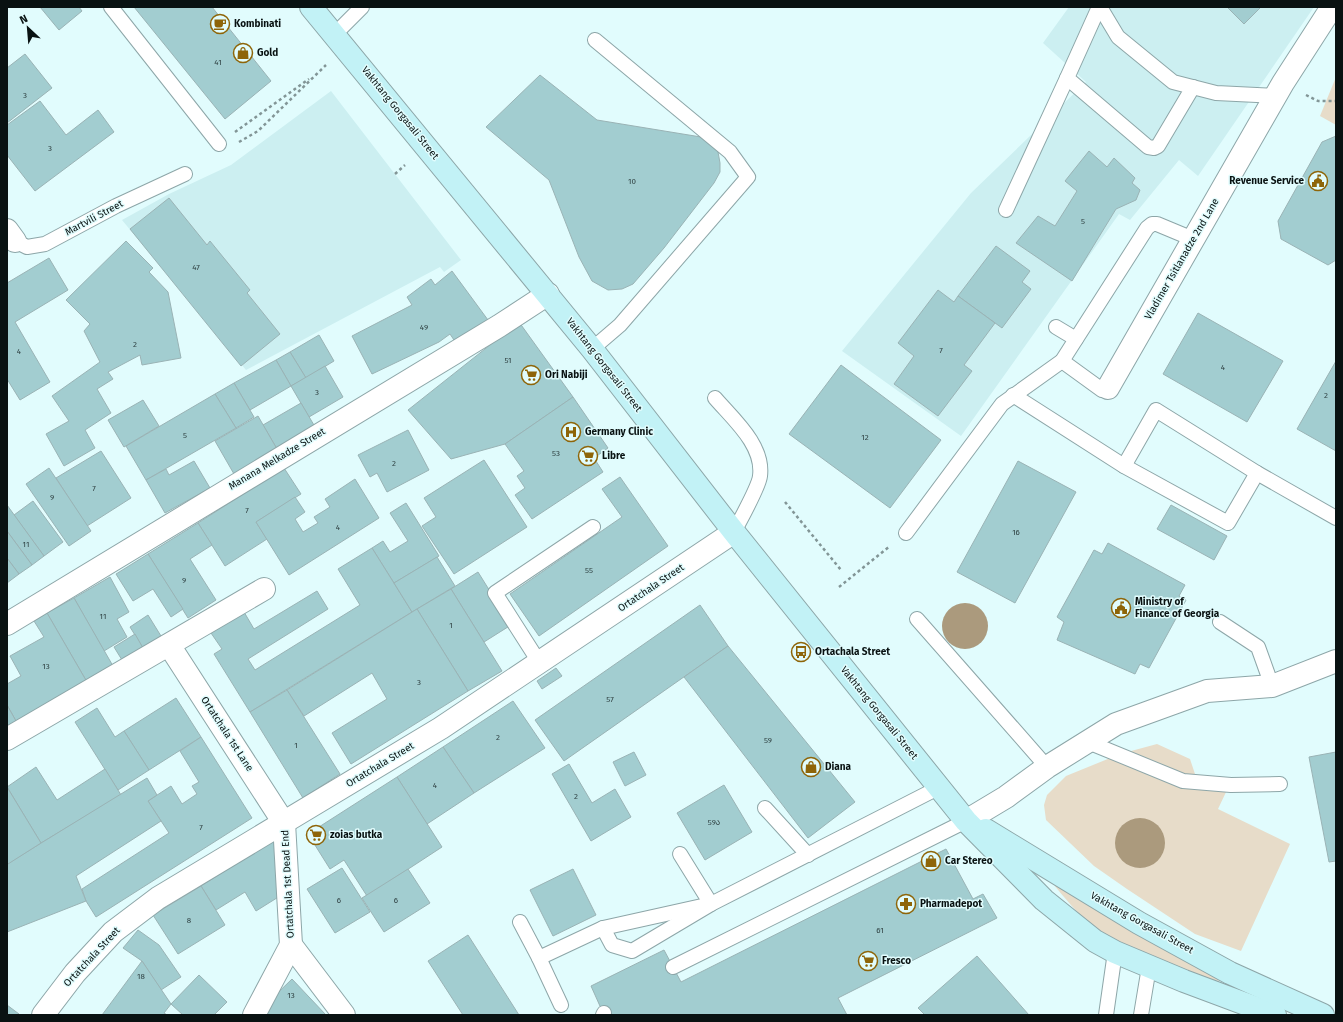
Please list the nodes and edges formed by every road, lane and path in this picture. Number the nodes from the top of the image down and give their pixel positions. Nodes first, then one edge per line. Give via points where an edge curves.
1 (111, 7) edge
2 (311, 7) edge
3 (362, 7) edge
4 (1099, 7) edge
5 (1332, 7) edge
6 (595, 40) dead end
7 (341, 42) junction
8 (316, 74) junction
9 (1067, 78) junction
10 (1193, 87) junction
11 (1280, 90) junction
12 (1336, 101) edge
13 (258, 131) dead end
14 (219, 144) joint
15 (406, 165) dead end
16 (185, 174) dead end
17 (395, 174) dead end
18 (1006, 210) dead end
19 (11, 236) edge
20 (1193, 239) junction
21 (548, 294) junction
22 (1056, 327) dead end
23 (1076, 339) junction
24 (592, 349) junction
25 (1062, 361) junction
26 (1108, 388) joint
27 (1013, 395) junction
28 (716, 398) dead end
29 (1124, 466) junction
30 (1257, 473) junction
31 (785, 502) dead end
32 (1336, 518) edge
33 (593, 527) dead end
34 (734, 532) junction
35 (906, 533) joint
36 (841, 570) dead end
37 (840, 587) dead end
38 (264, 589) dead end
39 (917, 619) dead end
40 (1220, 622) dead end
41 (7, 624) edge
42 (169, 645) junction
43 (1336, 661) edge
44 (539, 662) junction
45 (1272, 686) junction
46 (7, 739) edge
47 (1088, 742) junction
48 (1047, 767) junction
49 (1280, 784) dead end
50 (938, 788) junction
51 (765, 808) dead end
52 (966, 821) junction
53 (284, 823) junction
54 (680, 854) dead end
55 (808, 855) junction
56 (711, 904) junction
57 (520, 922) dead end
58 (603, 928) junction
59 (291, 945) junction
60 (1115, 952) junction
61 (539, 958) junction
62 (1149, 967) junction
63 (673, 968) dead end
64 (561, 1005) dead end
65 (43, 1015) edge
66 (254, 1015) edge
67 (344, 1015) edge
68 (1106, 1015) edge
69 (1141, 1015) edge
70 (1275, 1015) edge
71 (1323, 1015) edge

1 - 14 lane
2 - 7 main road, Vakhtang Gorgasali Street
3 - 7 lane
4 - 9 lane
4 - 10 lane via 1118,37 1173,82
5 - 11 street, Vladimer Tsitlanadze 2nd Lane
6 - 24 lane via 730,152 748,177 620,325
7 - 8 path
7 - 21 main road, Vakhtang Gorgasali Street
8 - 13 path
8 - 14 path
9 - 10 lane via 1148,147 1154,148 1158,146
9 - 18 lane
10 - 11 lane via 1216,93
11 - 12 path via 1318,101
11 - 20 street, Vladimer Tsitlanadze 2nd Lane
15 - 17 path
16 - 19 lane, Martvili Street via 116,206 45,244 27,247
20 - 23 lane via 1157,224 1147,228
20 - 26 street, Vladimer Tsitlanadze 2nd Lane
21 - 24 main road, Vakhtang Gorgasali Street
21 - 41 street, Manana Melkadze Street
22 - 23 lane
23 - 25 lane
24 - 34 main road, Vakhtang Gorgasali Street
25 - 26 lane via 1102,390
25 - 27 lane
27 - 29 lane
27 - 35 lane via 991,417
28 - 34 lane via 753,444 760,461 760,477
29 - 30 lane via 1228,523
29 - 30 lane via 1156,410
30 - 32 lane
31 - 36 path
33 - 44 lane via 495,593
34 - 44 street, Ortatchala Street
34 - 50 main road, Vakhtang Gorgasali Street
35 - 37 path
38 - 42 street
39 - 48 lane
40 - 45 lane via 1258,647
42 - 46 street
42 - 53 street, Ortatchala 1st Lane
43 - 45 street
44 - 53 street, Ortatchala Street via 441,728
45 - 47 street via 1207,691 1116,724
47 - 48 street
47 - 49 lane via 1183,781 1230,785
48 - 52 street via 1006,797
50 - 52 main road, Vakhtang Gorgasali Street
50 - 55 lane
51 - 55 lane
52 - 60 main road, Vakhtang Gorgasali Street via 1044,900 1095,941
52 - 63 lane
52 - 71 main road, Vakhtang Gorgasali Street via 1011,845 1139,923 1230,973
53 - 59 street, Ortatchala 1st Dead End
53 - 65 street, Ortatchala Street via 158,898 113,932 75,973
54 - 56 lane
55 - 56 lane
56 - 58 lane
56 - 58 lane via 632,951 612,945
57 - 61 lane
58 - 61 lane
59 - 66 street, Ortatchala 1st Dead End
59 - 67 street, Ortatchala 1st Dead End
60 - 62 main road, Vakhtang Gorgasali Street
60 - 68 lane
61 - 64 lane
62 - 69 lane
62 - 70 main road, Vakhtang Gorgasali Street

